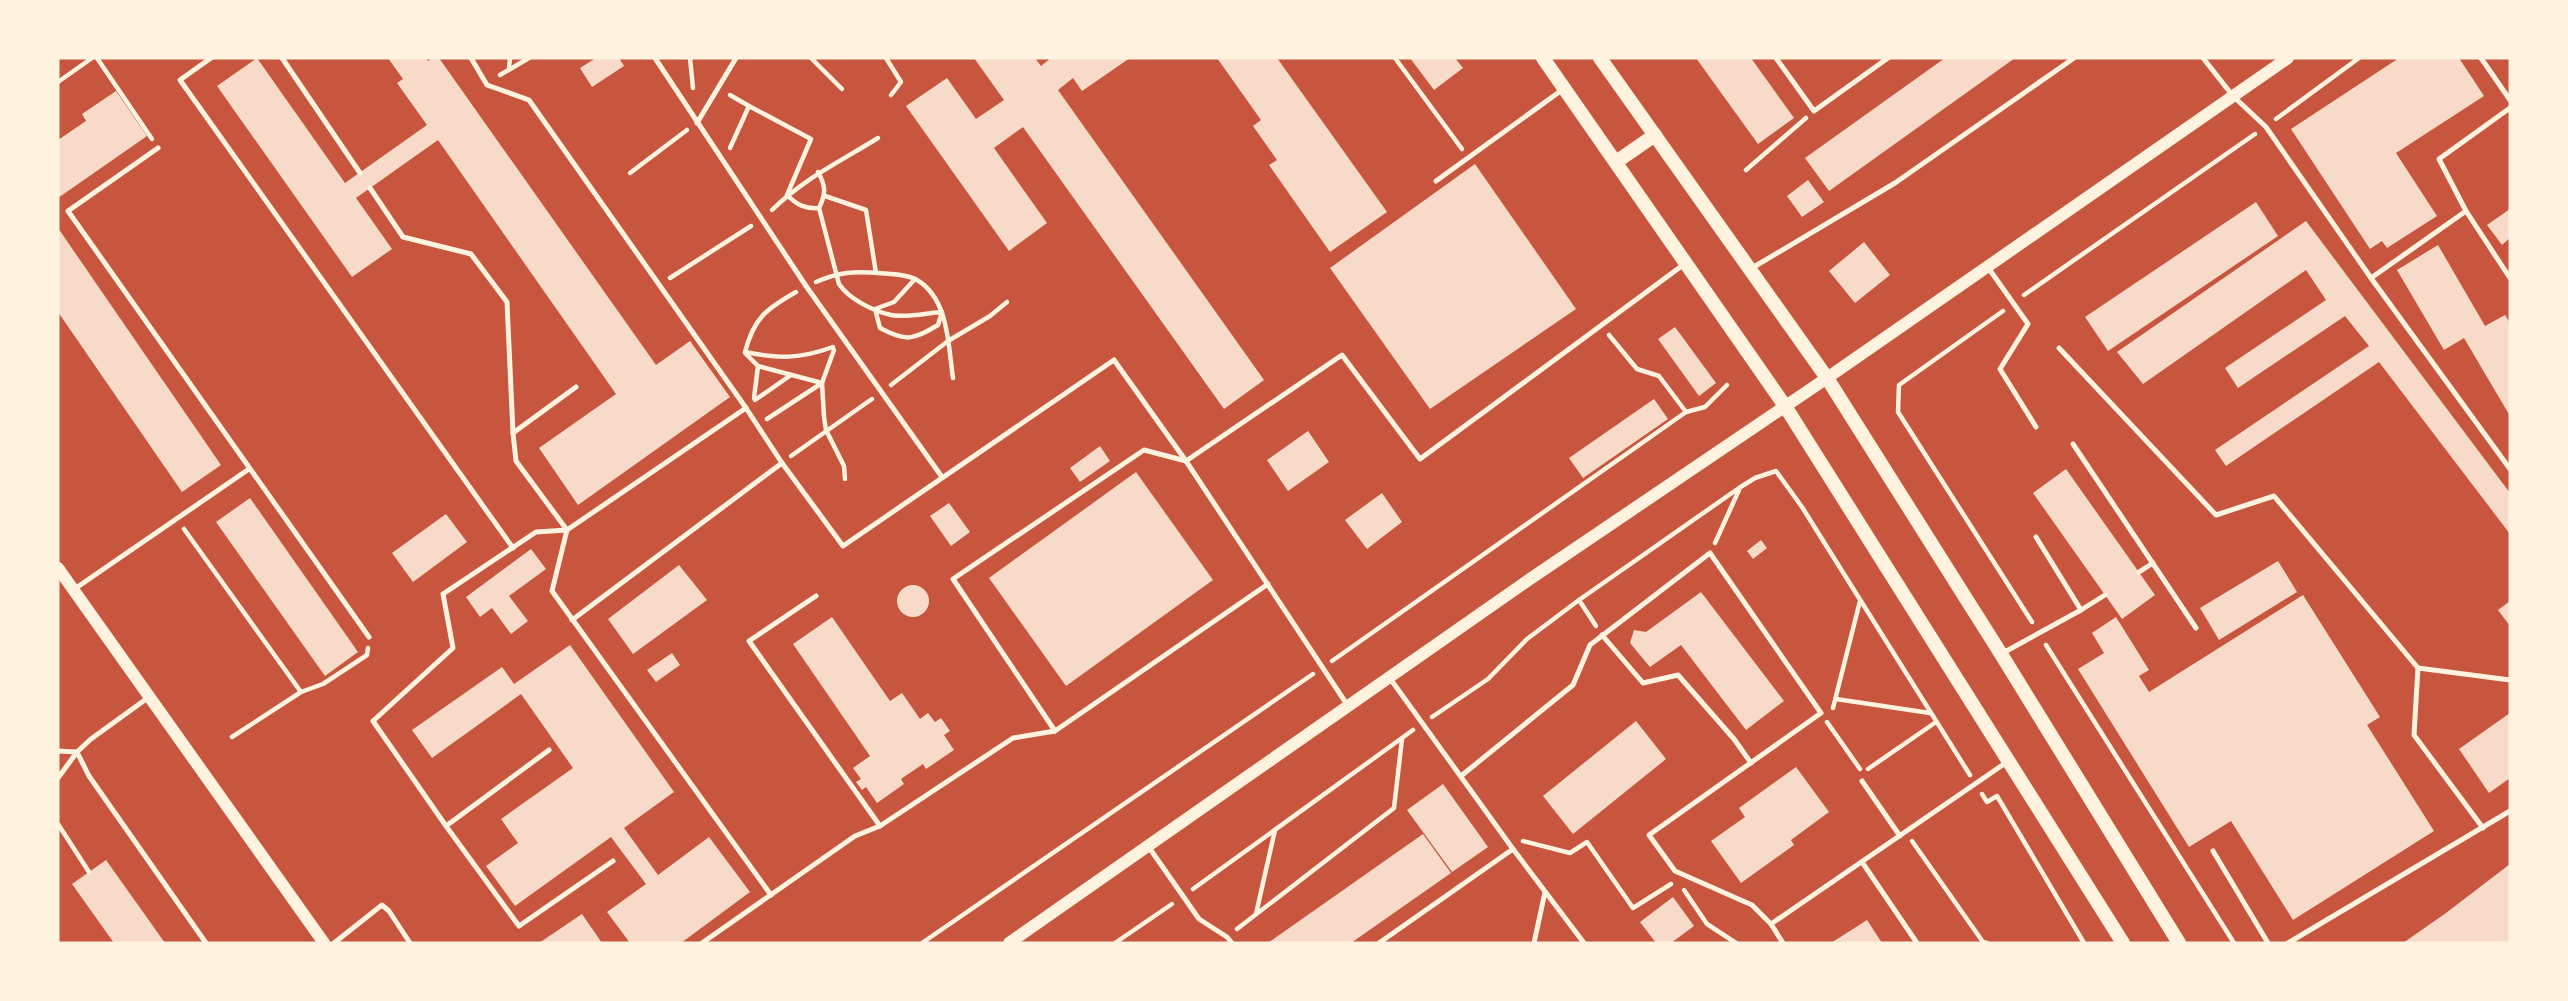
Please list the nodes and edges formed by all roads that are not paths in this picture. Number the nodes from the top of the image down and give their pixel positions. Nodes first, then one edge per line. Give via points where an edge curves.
1 (211, 58) edge
2 (282, 58) edge
3 (471, 58) edge
4 (655, 58) edge
5 (736, 58) edge
6 (1543, 58) edge
7 (1600, 58) edge
8 (1776, 58) edge
9 (1888, 58) edge
10 (2074, 58) edge
11 (2203, 58) edge
12 (2288, 58) edge
13 (2481, 58) edge
14 (1565, 88) junction
15 (2233, 96) junction
16 (2510, 100) edge
17 (2510, 108) edge
18 (696, 123) junction
19 (1655, 135) junction
20 (158, 148) road end
21 (1616, 162) junction
22 (360, 173) dead end
23 (1436, 181) dead end
24 (370, 188) dead end
25 (2466, 211) junction
26 (1686, 263) junction
27 (1987, 266) junction
28 (1750, 269) junction
29 (2371, 278) junction
30 (2510, 278) edge
31 (2059, 348) dead end
32 (1826, 378) junction
33 (576, 387) dead end
34 (1784, 406) junction
35 (746, 408) junction
36 (2036, 426) dead end
37 (513, 433) junction
38 (2073, 444) dead end
39 (1186, 461) junction
40 (782, 463) junction
41 (249, 469) junction
42 (2510, 469) edge
43 (942, 477) junction
44 (567, 530) junction
45 (2036, 537) dead end
46 (513, 548) junction
47 (2153, 563) junction
48 (58, 568) edge
49 (2139, 572) dead end
50 (1268, 584) junction
51 (73, 590) junction
52 (2105, 595) dead end
53 (816, 596) dead end
54 (2081, 610) junction
55 (572, 620) junction
56 (2196, 628) dead end
57 (1602, 635) junction
58 (369, 637) road end
59 (2001, 654) junction
60 (2418, 668) junction
61 (1390, 677) junction
62 (2510, 680) edge
63 (149, 697) junction
64 (1348, 706) junction
65 (1055, 731) junction
66 (549, 750) dead end
67 (58, 751) edge
68 (77, 752) junction
69 (1751, 762) junction
70 (2007, 762) junction
71 (1461, 776) junction
72 (58, 778) edge
73 (1862, 781) dead end
74 (2510, 811) edge
75 (446, 826) junction
76 (880, 826) junction
77 (2483, 828) junction
78 (1903, 834) junction
79 (1148, 846) junction
80 (1513, 849) junction
81 (2213, 850) dead end
82 (613, 861) dead end
83 (1862, 862) junction
84 (1545, 892) junction
85 (772, 895) junction
86 (1771, 925) junction
87 (206, 943) edge
88 (324, 943) edge
89 (334, 943) edge
90 (410, 943) edge
91 (702, 943) edge
92 (1009, 943) edge
93 (1232, 943) edge
94 (1379, 943) edge
95 (1534, 943) edge
96 (1584, 943) edge
97 (1783, 943) edge
98 (1917, 943) edge
99 (2123, 943) edge
100 (2179, 943) edge
101 (2268, 943) edge
102 (2288, 943) edge

1 - 46 lane via 180,80
2 - 22 lane
3 - 35 lane via 487,85 529,100
4 - 18 lane
5 - 18 lane
6 - 14 main road
7 - 19 main road
8 - 9 lane via 1814,111
10 - 28 lane via 1895,183
11 - 15 lane
12 - 15 street
13 - 16 lane
14 - 21 main road
14 - 23 lane
15 - 27 street
15 - 29 lane via 2266,127
17 - 25 lane via 2439,159
18 - 43 lane
19 - 21 main road
19 - 28 main road
20 - 41 lane via 68,211
21 - 26 main road
24 - 37 lane via 403,237 471,254 507,302
25 - 29 lane
25 - 30 lane
26 - 34 main road
26 - 39 lane via 1420,459 1342,355
27 - 32 street
27 - 36 lane via 2028,324 2000,369
28 - 32 main road
29 - 42 lane
31 - 60 lane via 2216,515 2274,496
32 - 34 street
32 - 59 main road
33 - 37 lane
34 - 61 street
34 - 70 main road
35 - 40 lane
35 - 44 lane
37 - 44 lane via 516,461
38 - 47 lane
39 - 43 lane via 1114,360
39 - 50 lane
39 - 65 lane via 1144,450 953,579
40 - 43 lane via 843,545
40 - 55 lane
41 - 51 lane
41 - 58 lane
44 - 46 lane via 536,532
44 - 55 lane via 552,591
45 - 54 lane
46 - 75 lane via 443,594 453,648 373,721
47 - 49 lane
47 - 56 lane
48 - 51 street
50 - 64 lane
50 - 65 lane
51 - 63 street
52 - 54 lane
53 - 76 lane via 749,641
54 - 59 lane
55 - 85 lane
57 - 69 lane via 1643,683 1678,675
57 - 69 lane via 1710,553 1821,713
57 - 71 lane via 1590,645 1573,685
59 - 100 main road
60 - 62 lane
60 - 77 lane via 2414,734
61 - 64 street
61 - 71 lane
63 - 68 lane
63 - 88 street
64 - 79 street
65 - 76 lane via 1013,738
66 - 75 lane
67 - 68 lane
68 - 72 lane
68 - 87 lane
69 - 86 lane via 1649,835 1675,871 1752,905
70 - 78 lane
70 - 99 main road
71 - 80 lane
73 - 78 lane
74 - 77 lane
75 - 82 lane via 519,926
76 - 85 lane via 855,836
77 - 102 lane
78 - 83 lane
79 - 92 street
79 - 93 lane via 1199,919
80 - 84 lane
80 - 94 lane
81 - 101 lane
83 - 86 lane
83 - 98 lane
84 - 95 lane
84 - 96 lane
85 - 91 lane
86 - 97 lane
89 - 90 lane via 382,905

